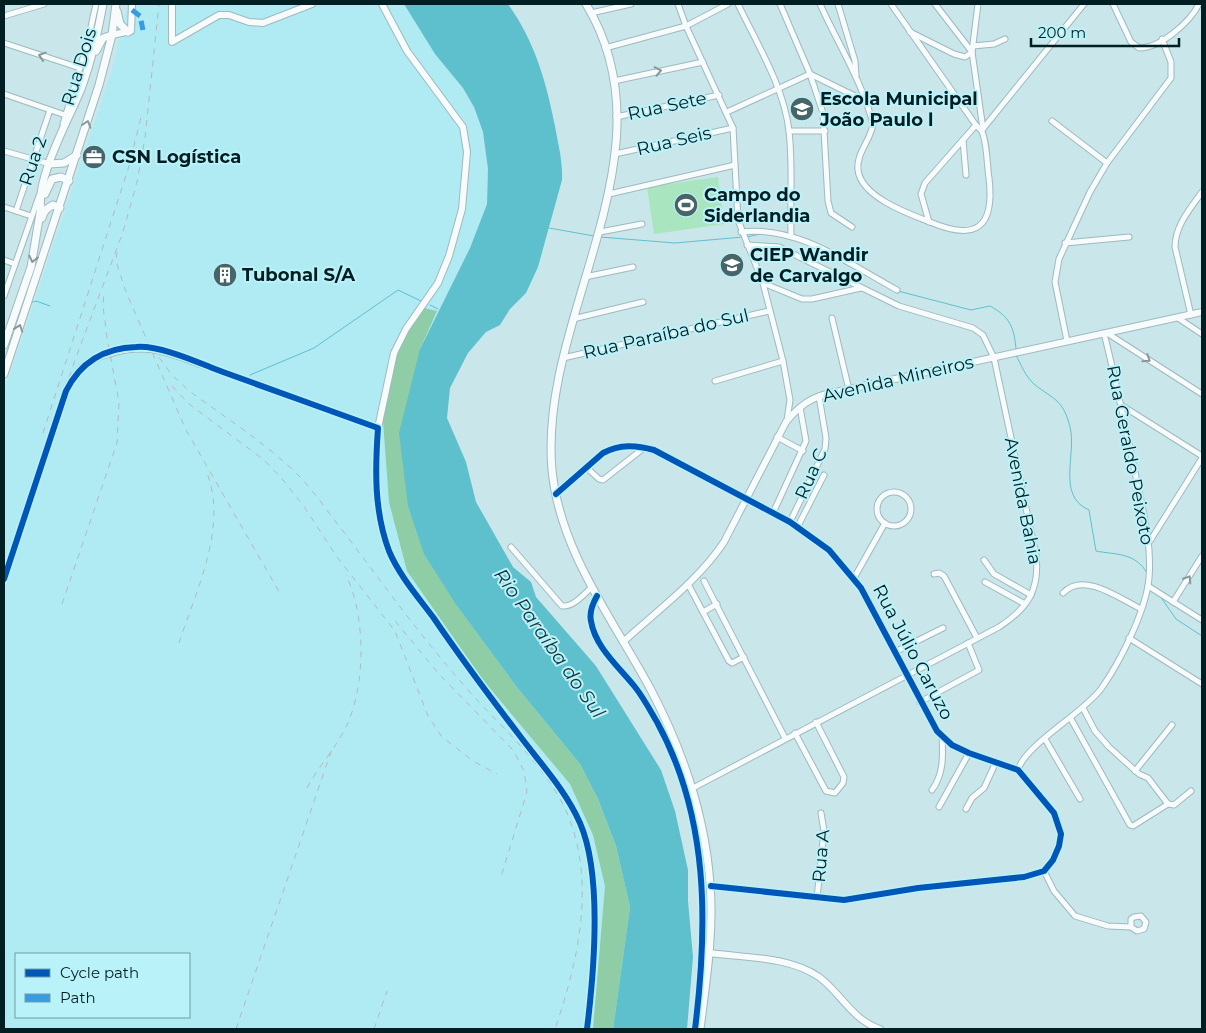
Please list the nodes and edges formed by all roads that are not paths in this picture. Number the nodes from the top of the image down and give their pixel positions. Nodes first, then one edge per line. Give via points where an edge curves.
1 (44, 4) edge
2 (96, 4) edge
3 (103, 4) edge
4 (116, 4) edge
5 (132, 4) edge
6 (172, 4) edge
7 (312, 4) edge
8 (382, 4) edge
9 (586, 4) edge
10 (631, 4) edge
11 (678, 4) edge
12 (728, 4) edge
13 (738, 4) edge
14 (780, 4) edge
15 (820, 4) edge
16 (838, 4) edge
17 (890, 4) edge
18 (935, 4) edge
19 (978, 4) edge
20 (1084, 4) edge
21 (1113, 4) edge
22 (1199, 4) edge
23 (36, 5) edge
24 (591, 13) junction
25 (4, 16) edge
26 (686, 26) junction
27 (130, 32) junction
28 (909, 32) junction
29 (112, 35) junction
30 (1162, 39) junction
31 (1005, 40) dead end
32 (4, 43) edge
33 (605, 48) junction
34 (972, 49) junction
35 (703, 62) junction
36 (80, 68) junction
37 (810, 74) junction
38 (856, 74) junction
39 (614, 81) junction
40 (778, 89) junction
41 (4, 94) edge
42 (719, 95) junction
43 (865, 102) junction
44 (74, 103) junction
45 (50, 110) junction
46 (727, 112) junction
47 (65, 115) junction
48 (616, 117) junction
49 (1052, 121) dead end
50 (976, 125) junction
51 (732, 128) junction
52 (62, 130) junction
53 (982, 130) junction
54 (789, 131) junction
55 (825, 131) junction
56 (963, 140) junction
57 (4, 150) edge
58 (615, 154) junction
59 (77, 155) junction
60 (34, 160) junction
61 (1106, 162) junction
62 (50, 164) junction
63 (735, 165) junction
64 (966, 175) dead end
65 (68, 181) junction
66 (41, 191) junction
67 (1202, 192) edge
68 (609, 194) junction
69 (4, 207) edge
70 (60, 208) junction
71 (16, 211) junction
72 (41, 211) junction
73 (31, 216) junction
74 (929, 222) junction
75 (642, 224) dead end
76 (39, 226) junction
77 (852, 228) dead end
78 (600, 232) junction
79 (742, 234) junction
80 (791, 235) junction
81 (1129, 237) dead end
82 (1065, 244) junction
83 (747, 245) junction
84 (4, 260) edge
85 (15, 264) junction
86 (633, 267) dead end
87 (585, 277) junction
88 (763, 283) junction
89 (862, 288) junction
90 (897, 290) dead end
91 (4, 296) edge
92 (643, 302) dead end
93 (769, 311) junction
94 (1202, 312) edge
95 (1191, 315) junction
96 (832, 318) dead end
97 (1178, 318) junction
98 (573, 319) junction
99 (1105, 333) junction
100 (1202, 334) edge
101 (1067, 341) junction
102 (4, 345) edge
103 (563, 358) junction
104 (994, 358) junction
105 (782, 361) junction
106 (4, 374) edge
107 (715, 381) dead end
108 (849, 390) junction
109 (1202, 394) edge
110 (819, 396) junction
111 (1122, 405) junction
112 (800, 407) junction
113 (786, 422) junction
114 (378, 428) junction
115 (777, 437) junction
116 (645, 447) junction
117 (803, 451) junction
118 (1202, 457) edge
119 (587, 468) junction
120 (824, 475) dead end
121 (556, 494) junction
122 (746, 498) junction
123 (773, 513) junction
124 (790, 522) junction
125 (885, 523) junction
126 (798, 526) junction
127 (1150, 541) junction
128 (511, 548) dead end
129 (1202, 556) edge
130 (984, 560) dead end
131 (934, 574) dead end
132 (854, 578) junction
133 (4, 579) edge
134 (704, 581) dead end
135 (985, 582) dead end
136 (688, 584) junction
137 (1148, 586) junction
138 (592, 587) junction
139 (1063, 593) dead end
140 (1031, 596) junction
141 (1173, 602) junction
142 (717, 604) junction
143 (1025, 604) junction
144 (1141, 609) junction
145 (703, 612) junction
146 (1202, 620) edge
147 (943, 628) dead end
148 (977, 638) junction
149 (1129, 638) junction
150 (623, 642) junction
151 (968, 643) junction
152 (895, 652) junction
153 (744, 657) junction
154 (906, 675) junction
155 (1202, 684) edge
156 (920, 702) junction
157 (1083, 708) junction
158 (1071, 719) junction
159 (816, 722) junction
160 (1172, 725) dead end
161 (795, 733) junction
162 (942, 736) junction
163 (785, 738) junction
164 (1046, 739) junction
165 (969, 753) junction
166 (996, 762) junction
167 (1018, 770) junction
168 (1135, 771) junction
169 (693, 788) junction
170 (932, 790) dead end
171 (1191, 791) dead end
172 (1080, 798) dead end
173 (1168, 804) junction
174 (939, 807) dead end
175 (966, 808) dead end
176 (821, 813) dead end
177 (1044, 871) junction
178 (711, 886) junction
179 (816, 898) junction
180 (1131, 927) dead end
181 (710, 953) junction
182 (587, 1029) edge
183 (700, 1029) edge
184 (880, 1029) edge

1 - 23 street
2 - 36 street, Rua Dois
3 - 44 main road via 90,62
4 - 27 main road via 117,19
4 - 29 main road
5 - 27 street
6 - 7 street via 172,42 219,15 263,23
8 - 114 street via 407,52 463,127 467,152 462,208 449,256 438,283 406,329 394,353
9 - 24 main road
10 - 24 street
11 - 26 street
12 - 26 street
13 - 40 street
14 - 37 street
15 - 38 street via 848,64
16 - 38 street
17 - 28 street
18 - 34 street
19 - 34 street
20 - 53 street
21 - 30 street via 1135,46 1144,48
22 - 30 street via 1186,24
23 - 25 street
24 - 33 main road
26 - 33 street
26 - 35 street
27 - 29 street
28 - 34 street via 964,57
28 - 50 street
29 - 44 main road via 101,41
59 -> 29 main road
30 - 61 street via 1171,62 1171,78
31 - 34 street
36 -> 32 street
33 - 39 main road
34 - 53 street
39 -> 35 street
35 - 42 street
36 - 47 street, Rua Dois
37 - 40 street
37 - 43 street
37 - 55 street
38 - 43 street
39 - 48 main road
40 - 46 street
40 - 54 street
41 - 45 street
42 - 46 street
42 - 48 street, Rua Sete
43 - 74 street via 873,124 859,156 860,178 877,197
44 - 52 main road
45 - 47 street
45 - 60 street, Rua 2
46 - 51 street
47 - 52 street, Rua Dois
48 - 58 main road
49 - 61 street
50 - 53 street
50 - 56 street
51 - 58 street, Rua Seis
51 - 63 street
52 - 62 main road
53 - 74 street via 990,192 988,215 971,231 964,232
54 - 55 street
54 - 80 street
55 - 77 street via 831,213
56 - 64 street
56 - 74 street via 922,188
57 - 60 street
58 - 68 main road
59 - 62 main road via 64,163
59 - 65 main road
60 - 62 street
60 - 71 street, Rua 2
61 - 82 street
62 - 66 main road
63 - 68 street
63 - 79 street via 736,208
65 - 70 main road
65 - 72 main road via 52,179
66 - 72 main road
66 - 73 street
67 - 95 street via 1175,238
68 - 78 main road
69 - 71 street
70 - 76 main road via 53,205 44,211
106 -> 70 main road
71 - 73 street
72 - 76 main road
73 - 85 street
75 - 78 street
76 -> 102 main road via 30,270
78 - 87 main road
79 - 80 street via 766,230
79 - 83 street
80 - 90 street
81 - 82 street
82 - 101 street via 1055,272 1055,282
83 - 88 street
83 - 89 street, Avenida Bahia via 779,247
84 - 85 street
85 - 91 street
86 - 87 street
87 - 98 main road
88 - 89 street via 802,299
88 - 93 street
89 - 104 street, Avenida Bahia via 918,312 978,330
92 - 98 street
93 - 103 street, Rua Paraíba do Sul
93 - 105 street
94 - 95 street, Avenida Mineiros
95 - 97 street, Avenida Mineiros
96 - 108 street
97 - 99 street, Avenida Mineiros
97 - 100 street
98 - 103 main road
99 - 101 street, Avenida Mineiros
99 -> 109 street
99 - 111 street, Rua Geraldo Peixoto
101 - 104 street, Avenida Mineiros
103 - 121 main road via 552,410
104 - 108 street, Avenida Mineiros
104 - 140 street, Avenida Bahia via 1036,555 1037,572
105 - 107 street
105 - 113 street via 790,400
108 - 110 street, Avenida Mineiros
110 - 112 street, Avenida Mineiros
110 - 124 street, Rua C via 825,449
111 - 118 street
111 - 127 street, Rua Geraldo Peixoto
112 - 113 street, Avenida Mineiros
112 - 117 street via 806,434
113 - 115 street, Avenida Mineiros
114 - 133 street, bridge via 149,348 129,348 96,357 85,364 66,391
114 - 182 street via 375,479 379,515 390,552 490,697 569,801 581,824 592,882 593,957
115 - 117 street
115 - 122 street, Avenida Mineiros
116 - 119 street, Rua Júlio Caruzo via 612,448
116 - 119 street via 602,480
116 - 122 street, Rua Júlio Caruzo
117 - 123 street
118 - 127 street
119 - 121 street, Rua Júlio Caruzo
120 - 126 street
121 - 138 main road via 566,533
122 - 123 street, Rua Júlio Caruzo
122 - 136 street, Avenida Mineiros via 714,557
123 - 124 street, Rua Júlio Caruzo
124 - 126 street, Rua Júlio Caruzo
125 - 125 street via 898,525 909,516 905,496 892,492 880,498 877,512
125 - 132 street
126 - 132 street, Rua Júlio Caruzo via 829,550
127 - 137 street, Rua Geraldo Peixoto
128 - 138 street via 562,606 574,603
141 -> 129 street
130 - 140 street via 994,574
131 - 148 street via 944,576
132 - 152 street, Rua Júlio Caruzo
134 - 142 street
135 - 143 street
136 - 145 street
136 - 150 street, Avenida Mineiros
137 - 141 street
137 - 144 street, Rua Geraldo Peixoto
138 - 150 main road
139 - 144 street via 1072,585 1083,583
140 - 143 street, Avenida Bahia
141 - 146 street
142 - 145 street
142 - 153 street
143 - 148 street, Avenida Bahia via 1013,618
144 - 149 street, Rua Geraldo Peixoto
145 - 153 street via 729,661 732,663
147 - 152 street
148 - 151 street, Avenida Bahia
149 - 155 street
149 - 157 street, Rua Geraldo Peixoto via 1101,689
150 - 169 main road via 674,736
151 - 154 street, Avenida Bahia
151 - 156 street via 979,670
152 - 154 street, Rua Júlio Caruzo
153 - 163 street
154 - 156 street, Rua Júlio Caruzo
154 - 159 street, Avenida Bahia
156 - 162 street, Rua Júlio Caruzo
157 - 158 street, Rua Geraldo Peixoto
157 - 168 street via 1095,731
158 - 164 street, Rua Geraldo Peixoto
158 - 173 street via 1130,825
159 - 161 street, Avenida Bahia
159 - 161 street via 844,777 840,789 834,793 826,791
160 - 168 street
161 - 163 street, Avenida Bahia
162 - 165 street, Rua Júlio Caruzo
162 - 170 street via 943,764
163 - 169 street, Avenida Bahia
164 - 167 street, Rua Geraldo Peixoto via 1028,754
164 - 172 street
165 - 166 street, Rua Júlio Caruzo
165 - 174 street
166 - 167 street, Rua Júlio Caruzo
166 - 175 street via 984,788
167 - 177 street, Rua Júlio Caruzo via 1059,822 1059,846
168 - 173 street via 1152,782
169 - 178 main road
171 - 173 street via 1174,805
176 - 179 street, Rua A via 824,830
177 - 179 street via 1024,877 918,888 844,900
177 - 180 street via 1054,891 1075,916 1108,926
178 - 179 street
178 - 181 main road
181 - 183 main road
181 - 184 street via 789,963 806,969 828,984 857,1016

